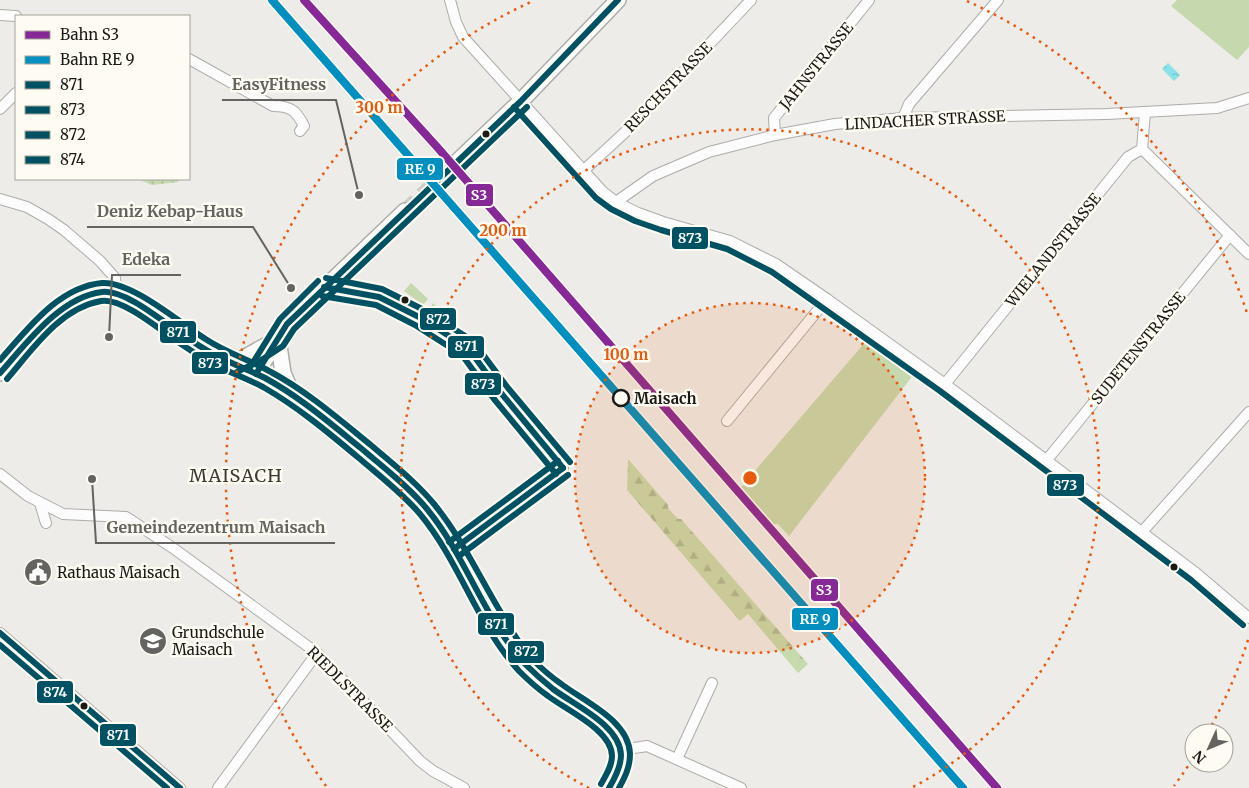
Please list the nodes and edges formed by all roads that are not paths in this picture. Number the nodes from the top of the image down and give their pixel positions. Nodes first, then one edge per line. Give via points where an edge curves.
1 (450, 0) edge
2 (618, 0) edge
3 (751, 0) edge
4 (870, 0) edge
5 (998, 0) edge
6 (0, 14) edge
7 (15, 16) edge
8 (190, 60) edge
9 (15, 94) edge
10 (1249, 98) edge
11 (521, 101) junction
12 (0, 109) edge
13 (1145, 112) junction
14 (904, 118) junction
15 (300, 131) dead end
16 (775, 135) junction
17 (1142, 149) junction
18 (458, 160) tunnel mouth
19 (583, 171) junction
20 (0, 199) edge
21 (616, 202) junction
22 (405, 211) tunnel mouth
23 (1230, 235) junction
24 (1249, 254) edge
25 (324, 287) junction
26 (117, 293) junction
27 (827, 299) junction
28 (278, 339) junction
29 (279, 355) junction
30 (233, 364) junction
31 (0, 373) edge
32 (260, 376) junction
33 (945, 384) junction
34 (292, 394) junction
35 (1249, 412) edge
36 (727, 422) dead end
37 (1046, 461) junction
38 (0, 474) edge
39 (40, 503) junction
40 (46, 523) dead end
41 (1141, 533) junction
42 (454, 549) junction
43 (1249, 618) edge
44 (0, 634) edge
45 (317, 653) junction
46 (712, 683) dead end
47 (621, 750) junction
48 (677, 759) junction
49 (180, 788) edge
50 (218, 788) edge
51 (464, 788) edge
52 (609, 788) edge
53 (742, 788) edge

1 - 11 street via 463,37
2 - 11 street
3 - 19 street, RESCHSTRASSE via 635,123
4 - 16 street, JAHNSTRASSE via 774,118
5 - 14 street via 909,104
6 - 7 street
8 - 15 street via 272,106 284,106 298,113 304,126
9 - 12 street
10 - 13 street, LINDACHER STRASSE via 1217,108
11 - 18 street
11 - 19 street
13 - 14 street, LINDACHER STRASSE
13 - 17 street
14 - 16 street, LINDACHER STRASSE via 835,124
16 - 21 street, LINDACHER STRASSE via 709,152 653,176
17 - 23 street
17 - 33 street, WIELANDSTRASSE via 1128,157
19 - 21 street via 597,188
20 - 26 street via 27,207 64,230 115,278
21 - 27 street via 663,222 730,241 766,258
22 - 25 street
23 - 24 street
23 - 37 street, SUDETENSTRASSE
25 - 28 street via 287,324
25 - 42 street via 380,297 420,317 468,348 563,468
26 - 30 street
26 - 31 street via 105,291 83,296 66,306
27 - 33 street
27 - 36 street
28 - 29 street
28 - 30 street
28 - 32 street
29 - 32 street
29 - 34 street
30 - 32 street
32 - 34 street
33 - 37 street
34 - 42 street via 396,477 424,506
35 - 41 street
37 - 41 street
38 - 39 street, RIEDLSTRASSE
39 - 40 street
39 - 45 street, RIEDLSTRASSE via 63,514 126,517
41 - 43 street via 1196,572
42 - 47 street via 517,654 554,690 607,726
44 - 49 street
45 - 50 street
45 - 51 street, RIEDLSTRASSE via 420,761
46 - 48 street
47 - 48 street via 647,746
47 - 52 street via 622,764
48 - 53 street

